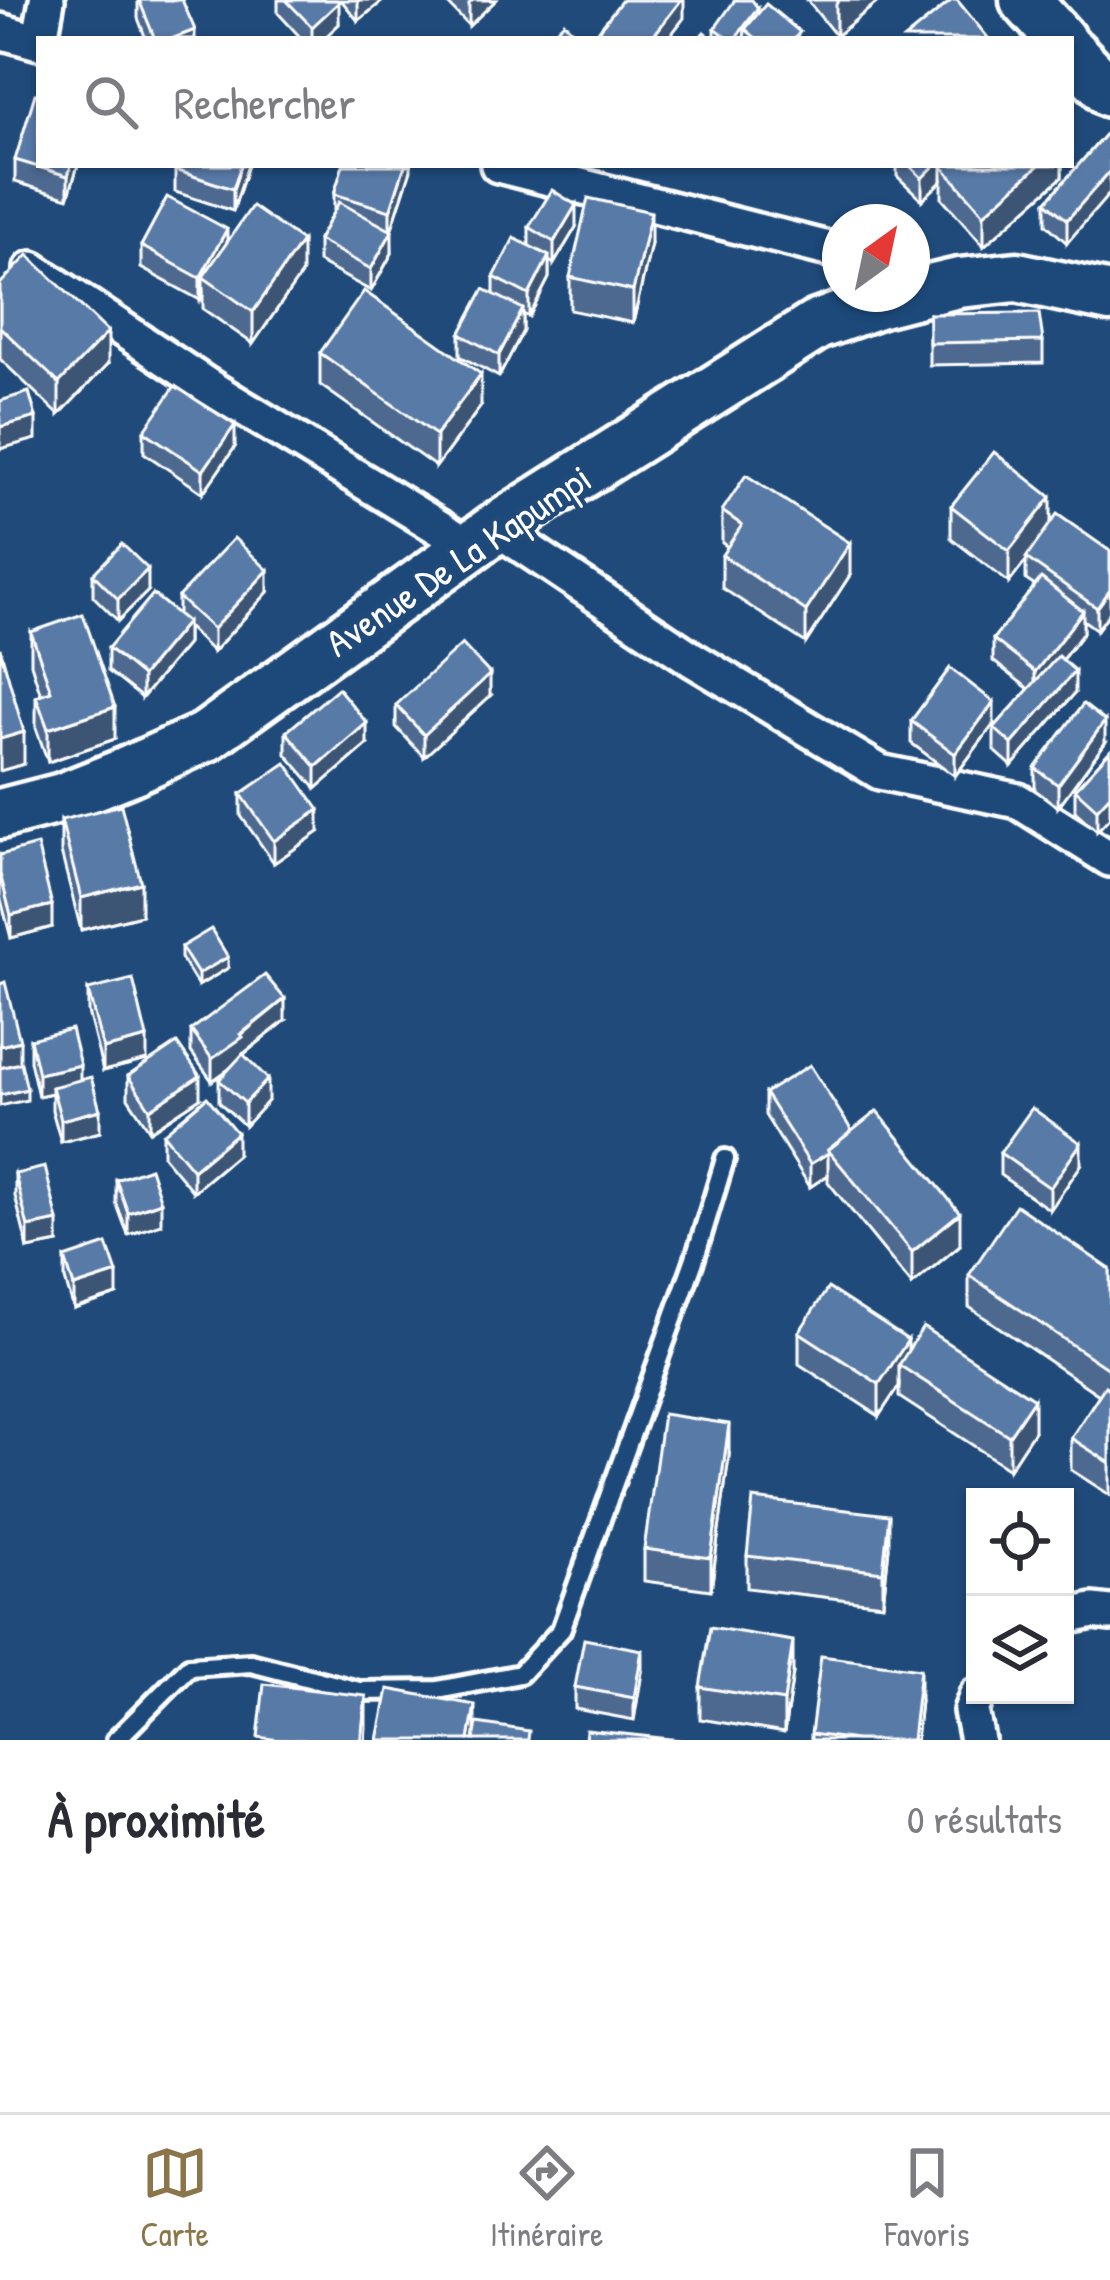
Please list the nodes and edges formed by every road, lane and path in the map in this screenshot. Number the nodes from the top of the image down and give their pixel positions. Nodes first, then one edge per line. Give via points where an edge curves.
1 (47, 0) edge
2 (1025, 0) edge
3 (0, 31) edge
4 (41, 36) edge
5 (1057, 36) edge
6 (36, 39) edge
7 (1074, 55) edge
8 (1110, 92) edge
9 (510, 168) edge
10 (822, 247) edge
11 (21, 262) edge
12 (930, 276) edge
13 (959, 283) junction
14 (930, 290) edge
15 (1110, 297) edge
16 (855, 312) edge
17 (484, 538) junction
18 (0, 814) edge
19 (1110, 860) edge
20 (725, 1160) dead end
21 (1110, 1613) edge
22 (1074, 1615) edge
23 (974, 1704) edge
24 (116, 1740) edge
25 (977, 1740) edge

1 - 4 street
2 - 5 main road
3 - 6 street
7 - 8 main road
9 - 10 street
11 - 17 street via 206,386
12 - 13 street
13 - 14 main road, Avenue De La Kapumpi
13 - 15 main road, Avenue De La Kapumpi via 1017,278
16 - 17 main road, Avenue De La Kapumpi via 818,326
17 - 18 main road, Avenue De La Kapumpi via 207,736 62,798
17 - 19 street via 880,772 1018,801
20 - 24 lane via 560,1630 520,1674 438,1690 359,1690 251,1663 189,1667
21 - 22 street
23 - 25 street

